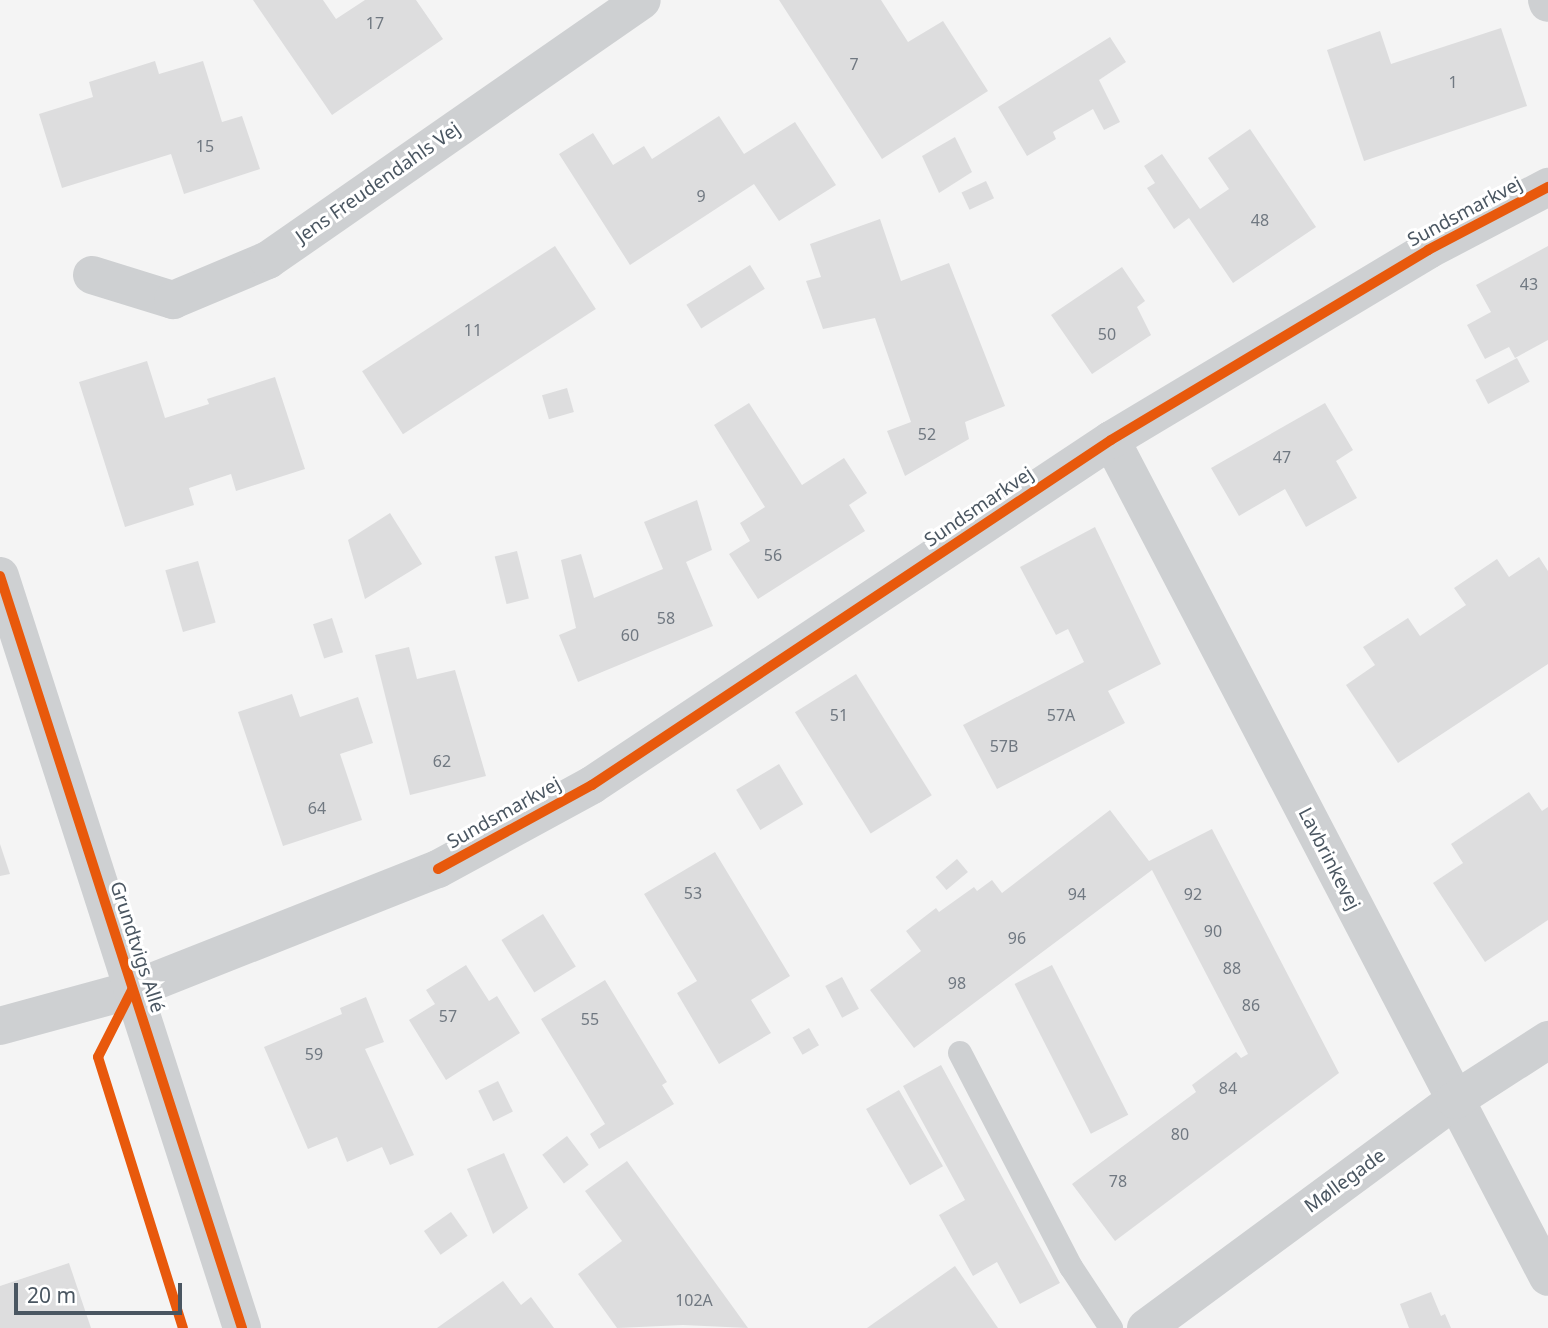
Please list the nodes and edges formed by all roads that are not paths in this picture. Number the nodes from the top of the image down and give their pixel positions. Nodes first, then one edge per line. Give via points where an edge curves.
1 (642, 0) edge
2 (1548, 187) edge
3 (92, 275) dead end
4 (1111, 440) junction
5 (0, 576) edge
6 (132, 990) junction
7 (0, 1026) edge
8 (1548, 1040) edge
9 (960, 1053) dead end
10 (1455, 1100) junction
11 (1548, 1277) edge
12 (242, 1328) edge
13 (1111, 1328) edge
14 (1146, 1328) edge

1 - 3 street, Jens Freudendahls Vej via 268,260 173,300
2 - 4 street, Sundsmarkvej via 1428,250
4 - 6 street, Sundsmarkvej via 592,785 438,869
4 - 10 street, Lavbrinkevej
5 - 6 street, Grundtvigs Allé
6 - 7 street, Sundsmarkvej
6 - 12 street, Grundtvigs Allé
8 - 10 street, Møllegade
9 - 13 lane via 1071,1267
10 - 11 street, Lavbrinkevej
10 - 14 street, Møllegade

